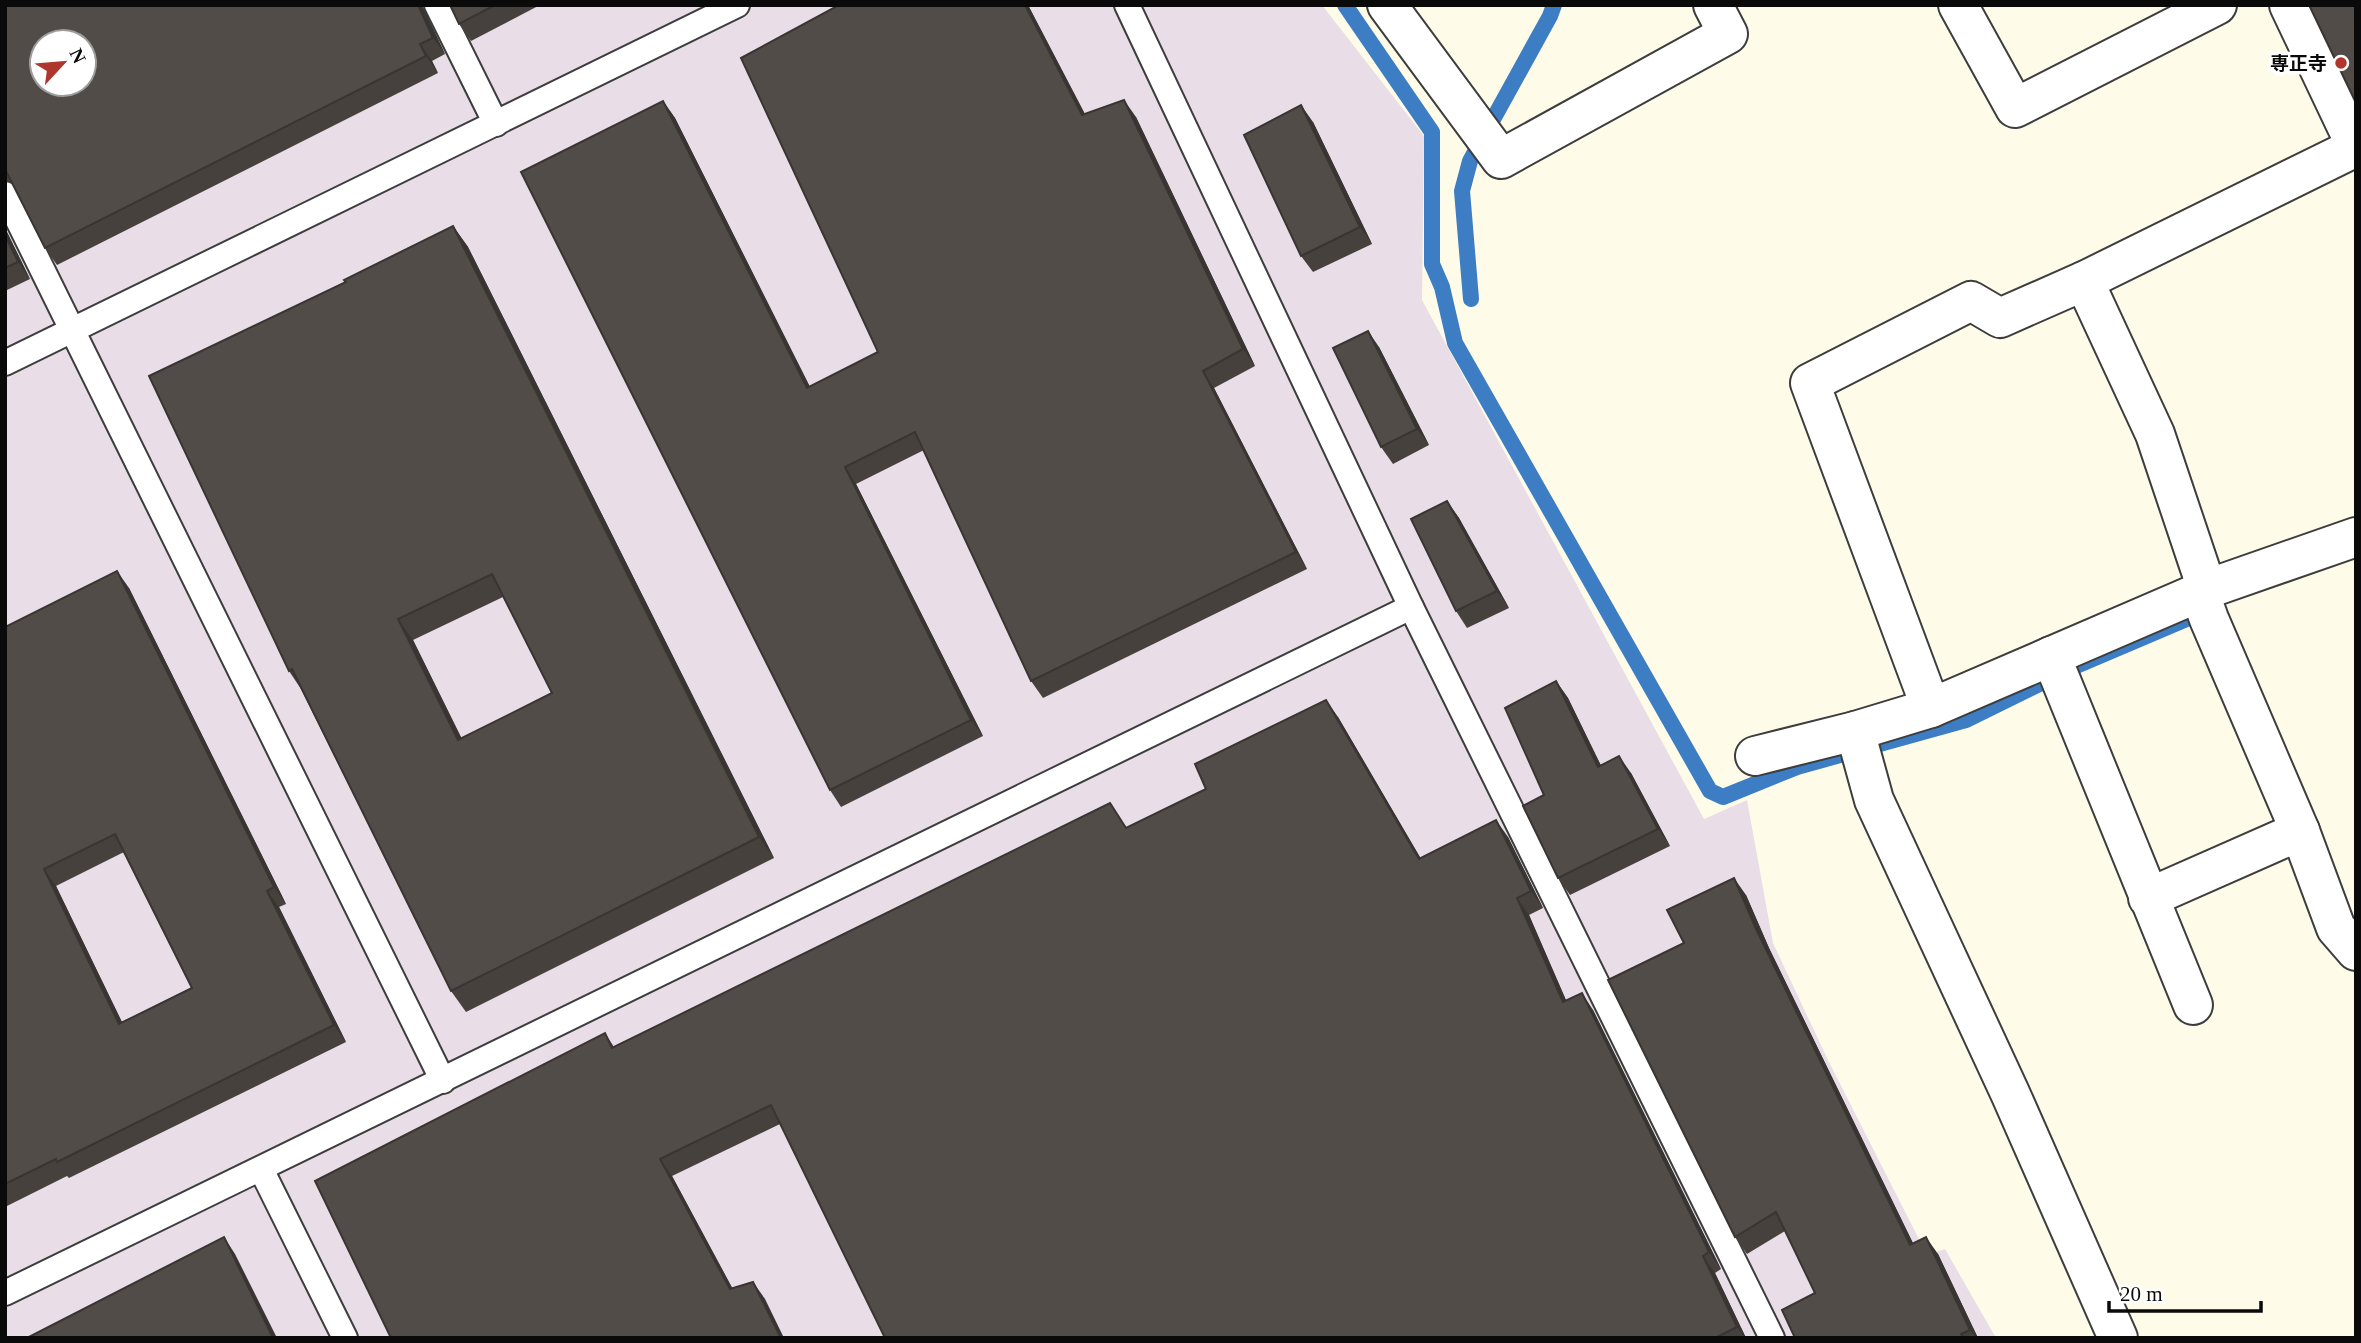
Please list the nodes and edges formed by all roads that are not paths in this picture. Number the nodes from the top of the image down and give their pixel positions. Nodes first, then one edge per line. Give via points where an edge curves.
1 (437, 5) edge
2 (737, 5) edge
3 (1128, 5) edge
4 (1713, 5) edge
5 (1958, 5) edge
6 (2217, 5) edge
7 (2288, 5) edge
8 (1406, 15) edge
9 (496, 124) junction
10 (2356, 147) edge
11 (5, 194) edge
12 (2084, 281) junction
13 (72, 331) junction
14 (5, 363) edge
15 (2356, 537) edge
16 (2207, 604) junction
17 (1411, 607) junction
18 (2056, 669) junction
19 (1931, 708) junction
20 (1859, 745) junction
21 (1755, 756) dead end
22 (2300, 831) junction
23 (2148, 898) junction
24 (2356, 951) edge
25 (2193, 1005) dead end
26 (443, 1081) junction
27 (261, 1169) junction
28 (5, 1293) edge
29 (345, 1338) edge
30 (1772, 1338) edge
31 (2118, 1338) edge

1 - 9 lane
2 - 9 lane
3 - 17 lane
4 - 8 street via 1728,34 1501,159
5 - 6 street via 2015,108
7 - 10 street
9 - 13 lane
10 - 12 street
11 - 13 lane
12 - 16 street via 2155,434
12 - 19 street via 2000,318 1971,301 1810,383
13 - 14 lane
13 - 26 lane
15 - 16 street
16 - 18 street
16 - 22 street
17 - 26 lane
17 - 30 lane
18 - 19 street
18 - 23 street
19 - 20 street
20 - 21 street
20 - 31 street via 1874,800
22 - 23 street
22 - 24 street via 2336,928
23 - 25 street
26 - 27 lane
27 - 28 lane
27 - 29 lane

